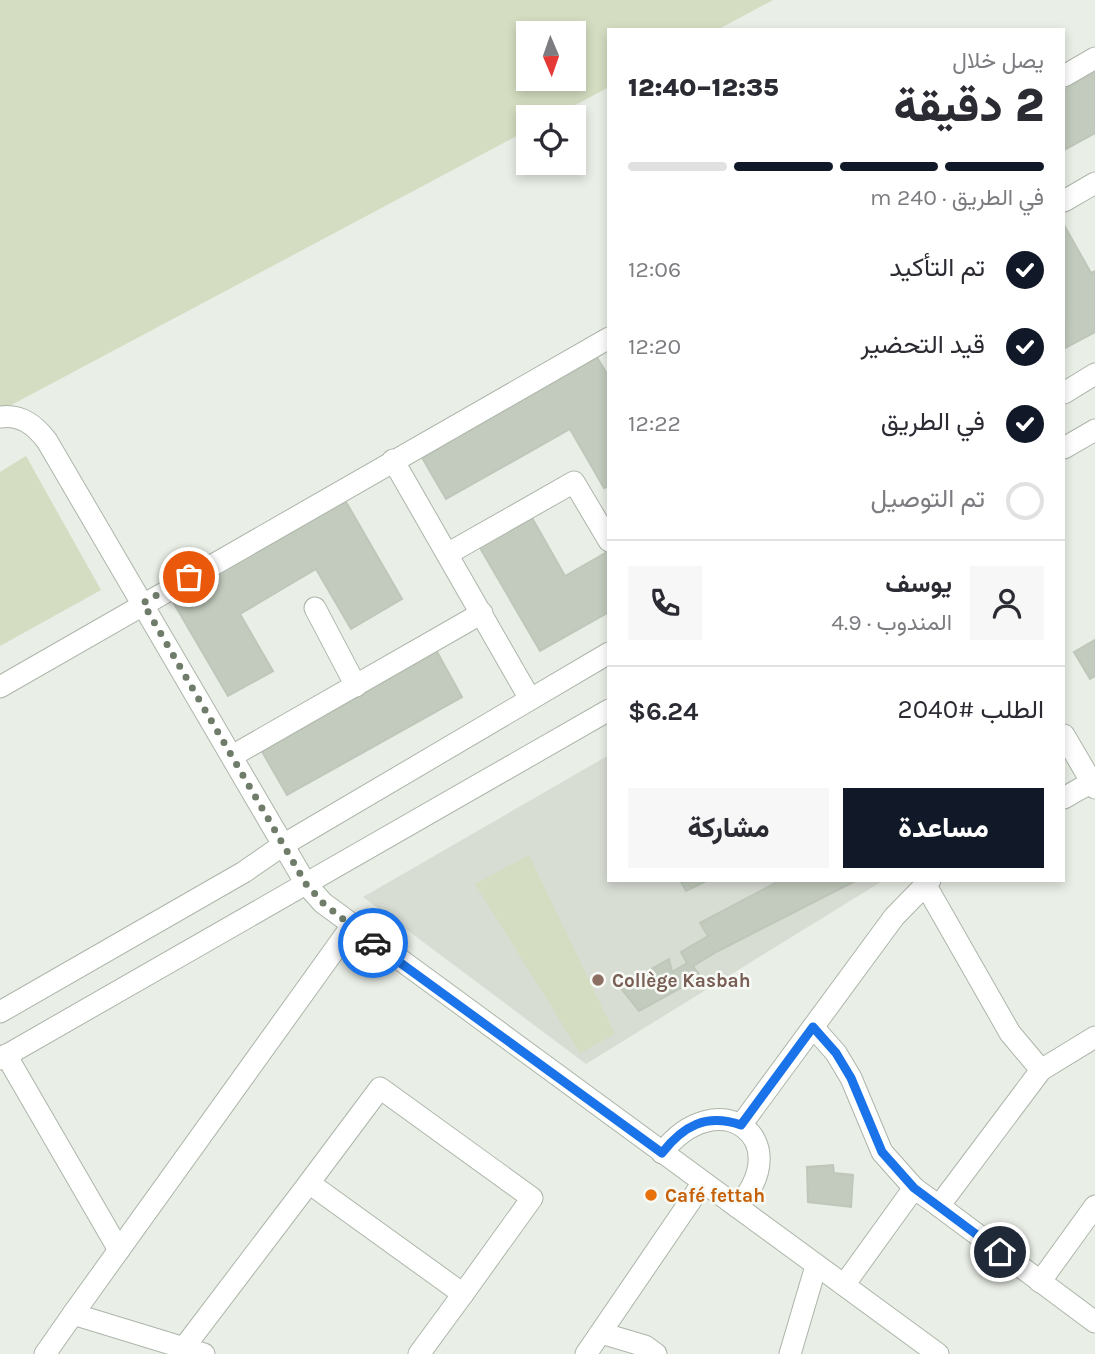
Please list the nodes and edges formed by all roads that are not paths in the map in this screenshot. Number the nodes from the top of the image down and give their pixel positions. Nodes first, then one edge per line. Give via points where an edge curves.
1 (1095, 58) edge
2 (1065, 75) edge
3 (1095, 183) edge
4 (1065, 200) edge
5 (607, 339) edge
6 (1095, 374) edge
7 (1065, 392) edge
8 (0, 417) edge
9 (1095, 430) edge
10 (1065, 447) edge
11 (393, 460) junction
12 (607, 538) edge
13 (449, 553) junction
14 (143, 603) junction
15 (315, 608) dead end
16 (482, 613) junction
17 (607, 654) edge
18 (356, 686) junction
19 (0, 687) edge
20 (530, 699) junction
21 (607, 711) edge
22 (1065, 737) edge
23 (232, 757) junction
24 (1094, 783) edge
25 (1065, 798) edge
26 (283, 845) junction
27 (927, 882) edge
28 (306, 884) junction
29 (351, 926) junction
30 (0, 1012) edge
31 (813, 1027) junction
32 (1095, 1037) edge
33 (3, 1057) edge
34 (1041, 1070) junction
35 (741, 1125) junction
36 (662, 1153) junction
37 (309, 1183) junction
38 (702, 1184) junction
39 (914, 1188) junction
40 (939, 1206) junction
41 (1095, 1206) edge
42 (737, 1207) junction
43 (119, 1250) junction
44 (816, 1265) junction
45 (1040, 1282) junction
46 (844, 1285) junction
47 (463, 1294) junction
48 (73, 1314) junction
49 (1095, 1322) edge
50 (601, 1333) junction
51 (926, 1350) edge
52 (189, 1352) edge
53 (45, 1354) edge
54 (419, 1354) edge
55 (586, 1354) edge
56 (656, 1354) edge
57 (790, 1354) edge

1 - 2 street
3 - 4 street
5 - 11 street
6 - 7 street
8 - 14 street via 10,416 36,427
9 - 10 street
11 - 13 street
11 - 14 street
12 - 13 street via 574,482
13 - 16 street
14 - 19 street
14 - 23 street
15 - 18 street
16 - 18 street
16 - 20 street
17 - 20 street
18 - 23 street
20 - 26 street
21 - 28 street
22 - 24 street
23 - 26 street
24 - 25 street
26 - 28 street
26 - 30 street
27 - 31 street via 894,917
27 - 34 street via 1010,1033
28 - 29 street
28 - 33 street
29 - 36 street
29 - 43 street
31 - 35 street
31 - 39 street via 851,1078 882,1152
32 - 34 street
33 - 43 street
34 - 40 street
35 - 36 street via 697,1122 673,1138
35 - 42 street via 758,1146 760,1160 755,1183
36 - 38 street
37 - 47 street
37 - 47 street via 380,1087 531,1198
37 - 52 street
38 - 42 street
38 - 50 street
39 - 40 street
39 - 46 street
40 - 45 street
41 - 45 street
42 - 44 street
43 - 48 street
44 - 46 street
44 - 57 street
45 - 49 street
46 - 51 street
47 - 54 street
48 - 52 street
48 - 53 street
50 - 55 street
50 - 56 street via 645,1346

